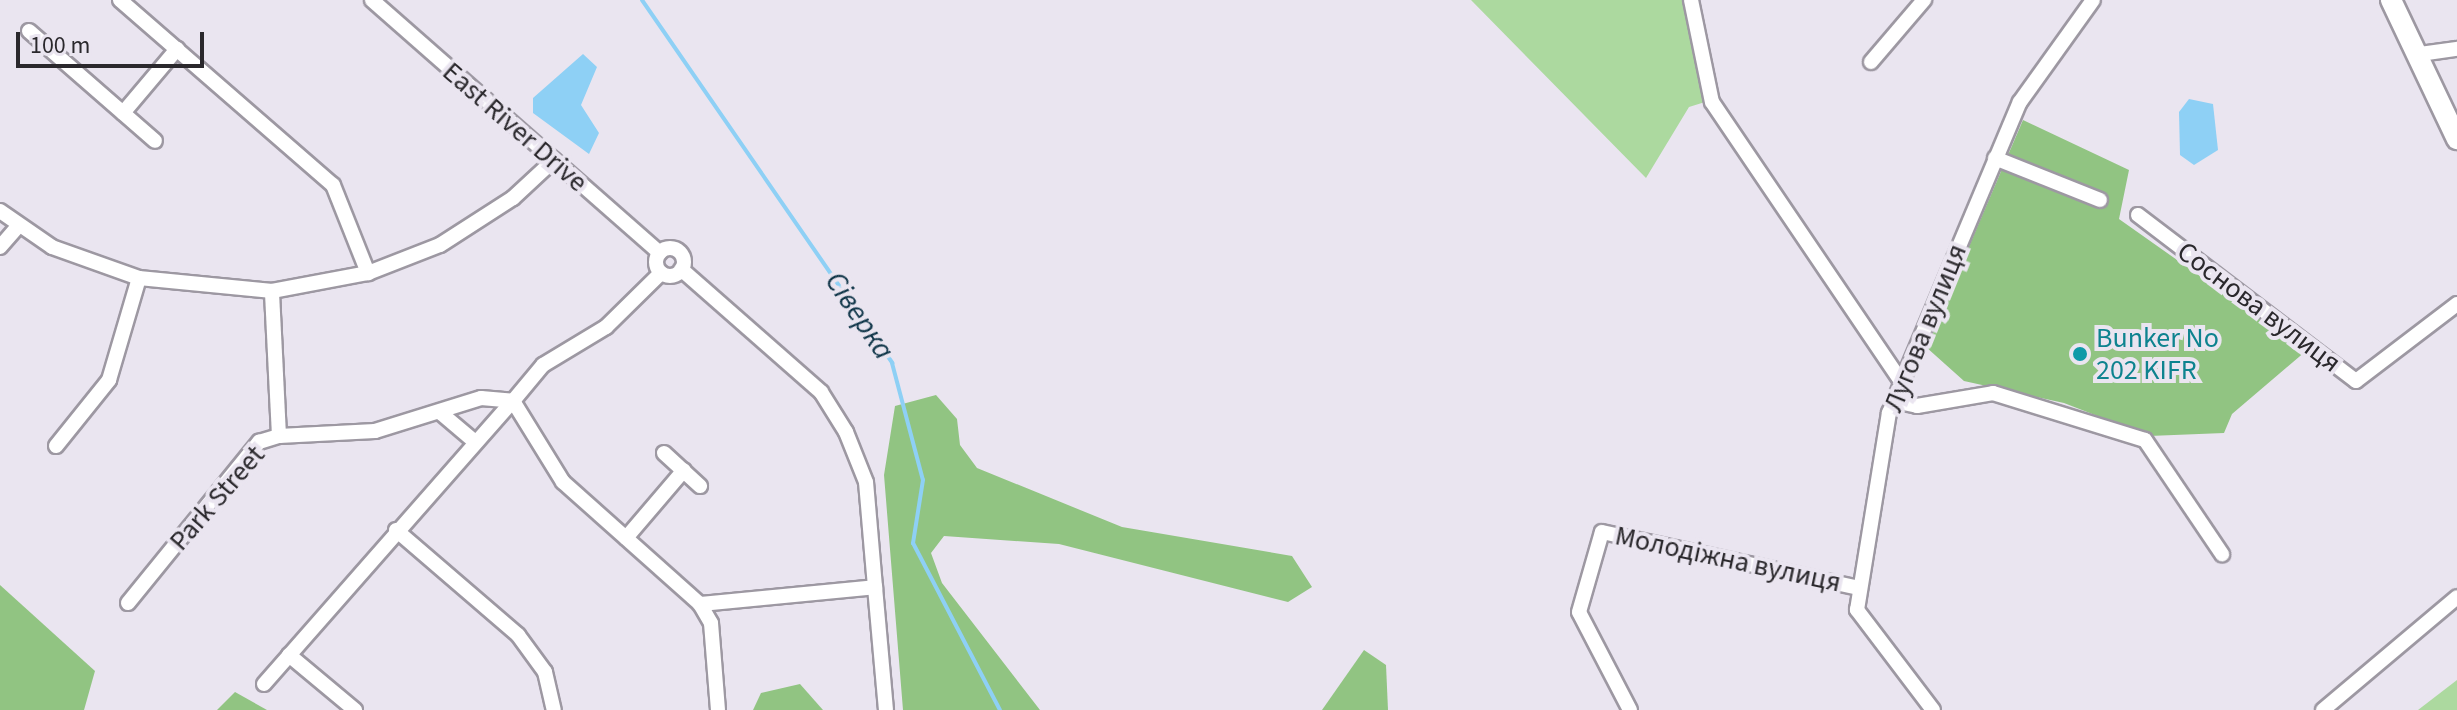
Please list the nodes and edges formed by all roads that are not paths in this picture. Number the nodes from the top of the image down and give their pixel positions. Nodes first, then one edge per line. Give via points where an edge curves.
1 (120, 0) edge
2 (372, 0) edge
3 (1691, 0) edge
4 (1924, 0) edge
5 (2093, 0) edge
6 (2391, 0) edge
7 (29, 31) dead end
8 (177, 49) junction
9 (2457, 49) edge
10 (2420, 54) junction
11 (1871, 62) dead end
12 (123, 113) junction
13 (2457, 139) edge
14 (155, 141) dead end
15 (1995, 158) junction
16 (554, 160) junction
17 (2100, 200) dead end
18 (0, 211) edge
19 (2138, 215) dead end
20 (18, 226) junction
21 (0, 247) edge
22 (660, 253) junction
23 (681, 269) junction
24 (368, 273) junction
25 (661, 273) junction
26 (139, 278) junction
27 (272, 291) junction
28 (2457, 304) edge
29 (1900, 380) junction
30 (513, 401) junction
31 (1894, 401) junction
32 (442, 414) junction
33 (279, 436) junction
34 (474, 441) junction
35 (56, 446) dead end
36 (664, 453) dead end
37 (684, 470) junction
38 (700, 486) dead end
39 (396, 530) junction
40 (626, 538) junction
41 (2222, 554) dead end
42 (875, 587) junction
43 (1855, 587) junction
44 (2457, 597) edge
45 (128, 603) dead end
46 (700, 604) junction
47 (289, 655) junction
48 (264, 684) dead end
49 (355, 710) edge
50 (554, 710) edge
51 (718, 710) edge
52 (886, 710) edge
53 (1630, 710) edge
54 (1933, 710) edge
55 (2323, 710) edge

1 - 8 street
2 - 16 street, Еаst Rіvеr Drive
3 - 29 street via 1712,102
4 - 11 street
5 - 15 street, Лугова вулиця via 2020,102
6 - 10 street
7 - 12 street
8 - 12 street
8 - 24 street via 333,185
9 - 10 street
10 - 13 street
12 - 14 street
15 - 17 street
15 - 29 street, Лугова вулиця
16 - 22 street, Еаst Rіvеr Drive
16 - 24 street via 480,223
18 - 20 street
19 - 28 street, Соснова вулиця via 2356,381
20 - 21 street
20 - 26 street via 71,255
22 - 23 street, Еаst Rіvеr Drive via 679,252
22 - 25 street
23 - 25 street
23 - 42 street via 821,392 846,432 866,482
24 - 27 street
25 - 30 street via 606,327 543,365
26 - 27 street
26 - 35 street via 109,380
27 - 33 street, Park Street
29 - 31 street, Лугова вулиця
30 - 32 street via 481,398
30 - 34 street
30 - 40 street via 563,482
31 - 41 street via 1917,406 1993,393 2145,440
31 - 43 street, Лугова вулиця
32 - 33 street via 375,431
32 - 34 street
33 - 45 street, Park Street via 259,442
34 - 39 street
36 - 37 street
37 - 38 street
37 - 40 street
39 - 47 street
39 - 50 street via 518,635 545,672
40 - 46 street
42 - 46 street
42 - 52 street
43 - 53 street, Молодіжна вулиця via 1602,532 1579,612
43 - 54 street via 1857,610
44 - 55 street
46 - 51 street via 711,623
47 - 48 street
47 - 49 street

